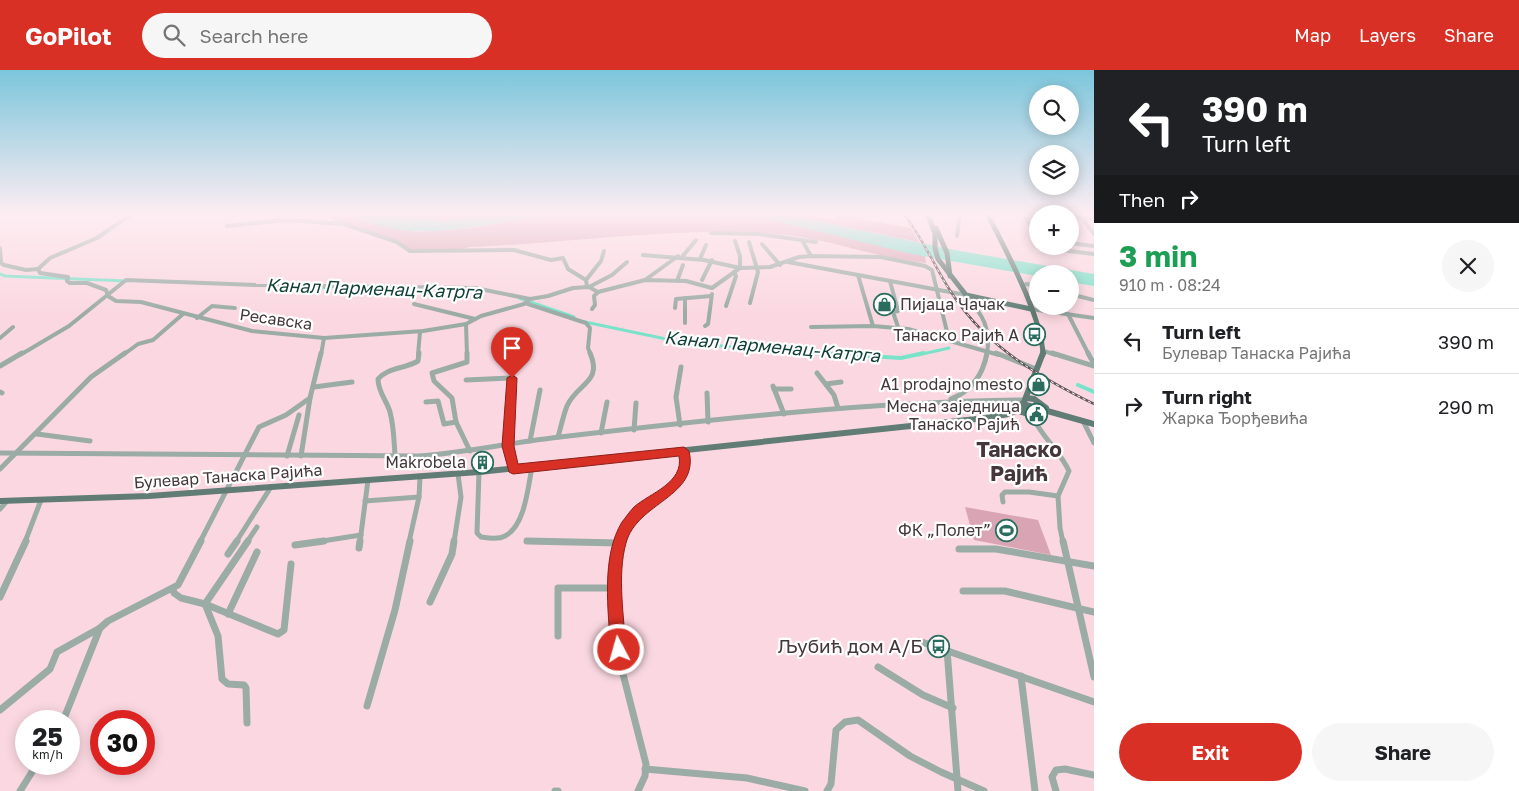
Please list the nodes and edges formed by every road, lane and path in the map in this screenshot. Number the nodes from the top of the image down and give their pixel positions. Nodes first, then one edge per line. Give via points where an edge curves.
1 (77, 247) edge
2 (404, 247) edge
3 (691, 247) edge
4 (705, 247) edge
5 (737, 247) edge
6 (751, 247) edge
7 (764, 247) edge
8 (806, 247) edge
9 (936, 247) edge
10 (944, 247) edge
11 (1002, 247) edge
12 (0, 248) edge
13 (604, 251) dead end
14 (1079, 252) edge
15 (1094, 254) edge
16 (643, 255) dead end
17 (680, 256) junction
18 (811, 256) junction
19 (700, 259) junction
20 (712, 260) junction
21 (627, 262) dead end
22 (788, 262) junction
23 (683, 265) dead end
24 (780, 265) junction
25 (740, 268) junction
26 (759, 268) junction
27 (38, 269) junction
28 (734, 272) junction
29 (949, 273) junction
30 (858, 275) junction
31 (586, 280) junction
32 (645, 280) junction
33 (702, 280) dead end
34 (677, 281) junction
35 (890, 281) junction
36 (1026, 284) dead end
37 (1029, 284) edge
38 (588, 287) junction
39 (712, 288) junction
40 (936, 288) junction
41 (598, 292) junction
42 (966, 295) junction
43 (108, 296) junction
44 (711, 296) junction
45 (1079, 296) edge
46 (685, 298) junction
47 (1094, 300) edge
48 (528, 301) junction
49 (750, 303) dead end
50 (414, 304) dead end
51 (1029, 304) edge
52 (726, 306) dead end
53 (235, 308) dead end
54 (675, 308) dead end
55 (592, 309) dead end
56 (1029, 309) edge
57 (184, 314) junction
58 (1033, 315) edge
59 (1069, 315) edge
60 (1074, 315) edge
61 (197, 318) junction
62 (1094, 318) edge
63 (475, 319) junction
64 (685, 323) dead end
65 (466, 324) junction
66 (705, 326) dead end
67 (873, 326) junction
68 (13, 327) dead end
69 (811, 327) dead end
70 (898, 327) junction
71 (420, 332) junction
72 (0, 338) edge
73 (324, 338) junction
74 (949, 340) junction
75 (987, 350) junction
76 (1044, 351) junction
77 (1094, 365) edge
78 (0, 366) edge
79 (513, 366) dead end
80 (681, 367) dead end
81 (1036, 369) junction
82 (817, 373) dead end
83 (512, 378) junction
84 (466, 380) dead end
85 (352, 382) dead end
86 (841, 382) dead end
87 (826, 384) junction
88 (314, 387) junction
89 (791, 388) dead end
90 (540, 390) dead end
91 (708, 393) dead end
92 (964, 394) junction
93 (310, 398) junction
94 (973, 401) junction
95 (1027, 401) junction
96 (426, 402) dead end
97 (607, 402) dead end
98 (943, 402) junction
99 (636, 403) dead end
100 (1038, 404) junction
101 (838, 408) junction
102 (1015, 411) junction
103 (784, 414) junction
104 (300, 415) dead end
105 (1032, 415) junction
106 (1083, 421) junction
107 (456, 422) junction
108 (708, 422) junction
109 (1094, 424) edge
110 (680, 425) junction
111 (634, 430) junction
112 (601, 433) junction
113 (37, 434) junction
114 (558, 438) junction
115 (90, 441) dead end
116 (530, 441) junction
117 (1094, 444) edge
118 (508, 446) junction
119 (470, 451) junction
120 (684, 451) junction
121 (0, 453) edge
122 (17, 453) junction
123 (246, 456) junction
124 (287, 456) junction
125 (301, 456) junction
126 (395, 456) junction
127 (532, 467) junction
128 (0, 469) edge
129 (513, 469) junction
130 (479, 472) junction
131 (458, 474) junction
132 (420, 477) junction
133 (368, 480) junction
134 (271, 487) junction
135 (227, 490) junction
136 (1058, 496) junction
137 (419, 497) junction
138 (40, 500) junction
139 (3, 501) edge
140 (365, 501) junction
141 (1004, 502) dead end
142 (0, 509) edge
143 (257, 527) dead end
144 (361, 535) junction
145 (526, 541) dead end
146 (619, 543) junction
147 (295, 545) dead end
148 (359, 548) dead end
149 (959, 549) dead end
150 (257, 552) dead end
151 (228, 554) dead end
152 (1068, 560) junction
153 (291, 564) dead end
154 (1094, 566) edge
155 (615, 588) junction
156 (173, 589) junction
157 (963, 591) dead end
158 (0, 597) edge
159 (430, 602) dead end
160 (205, 604) junction
161 (1078, 609) junction
162 (1094, 612) edge
163 (228, 614) junction
164 (100, 628) junction
165 (558, 636) dead end
166 (919, 641) dead end
167 (947, 650) junction
168 (878, 667) dead end
169 (1021, 676) junction
170 (1094, 678) edge
171 (1094, 702) edge
172 (366, 706) dead end
173 (953, 708) junction
174 (0, 710) edge
175 (67, 710) edge
176 (247, 722) dead end
177 (646, 769) junction
178 (30, 775) edge
179 (1094, 775) edge
180 (957, 781) junction
181 (20, 791) edge
182 (638, 791) edge
183 (805, 791) edge
184 (827, 791) edge
185 (958, 791) edge
186 (984, 791) edge
187 (1035, 791) edge
188 (1056, 791) edge

1 - 27 street via 50,258
2 - 31 street via 417,252 514,250 551,260 563,258 568,269
3 - 17 street
4 - 19 street
5 - 25 street
6 - 26 street
7 - 24 street
8 - 18 street
9 - 29 main road via 936,254
10 - 29 main road
11 - 51 main road
12 - 27 street, Ресавска via 4,265
13 - 31 street via 601,261
14 - 15 street
16 - 17 street
17 - 19 street
17 - 32 street
18 - 22 street
18 - 40 street via 882,257 925,266 934,271
19 - 20 street
20 - 25 street
20 - 33 street
21 - 38 street, Ресавска via 612,275
22 - 24 street
22 - 30 street
23 - 34 street
24 - 26 street
25 - 26 street
25 - 28 street
26 - 49 street via 758,283
27 - 43 street, Ресавска via 46,275 65,276 68,280 97,286 106,290
28 - 39 street
28 - 52 street via 736,276
29 - 42 main road
30 - 35 street
30 - 67 street
31 - 38 street
32 - 34 street
32 - 41 street
34 - 39 street
35 - 40 street
35 - 70 street via 898,311 894,312
36 - 37 street
38 - 41 street
38 - 48 street, Ресавска
39 - 44 street
40 - 42 street
40 - 74 street
41 - 55 street
42 - 56 main road
42 - 75 street via 987,326
43 - 48 street via 129,279 256,285 475,288
43 - 57 street, Ресавска via 116,301 140,302
43 - 78 street via 69,326
44 - 46 street
44 - 66 street via 708,324
45 - 47 street
46 - 54 street via 676,300
46 - 64 street
48 - 63 street, Ресавска
48 - 114 street via 586,323 590,328 588,348 595,365 592,377 567,406
50 - 63 street
53 - 61 street via 210,306
57 - 61 street, Ресавска
57 - 113 street via 153,340 138,344 91,377
58 - 76 main road
59 - 77 street
60 - 62 street
61 - 73 street, Ресавска via 252,331
63 - 65 street, Ресавска
65 - 71 street, Ресавска
65 - 107 street via 467,362 432,373 434,381 454,402
67 - 69 street
67 - 70 street
68 - 72 street
70 - 74 street
71 - 73 street, Ресавска
71 - 126 street via 420,356 416,363 384,372 378,379 394,430
73 - 88 street
74 - 75 street
75 - 81 street
75 - 92 street via 977,380
76 - 77 street
76 - 81 main road
79 - 83 street
80 - 110 street via 677,388
81 - 95 main road
82 - 87 street
83 - 84 street
83 - 118 street
85 - 88 street
86 - 87 street
87 - 101 street
88 - 93 street
89 - 103 street via 773,387
90 - 116 street
91 - 108 street
92 - 94 street
92 - 98 street
93 - 123 street via 286,415 259,427
93 - 125 street
94 - 95 street
94 - 98 street
95 - 100 main road
95 - 100 main road
95 - 102 main road
95 - 105 street
96 - 107 street via 438,401 444,424
97 - 112 street
98 - 101 street
99 - 111 street
100 - 106 main road
101 - 103 street
102 - 105 main road
102 - 120 main road, Булевар Танаска Рајића via 986,418
103 - 108 street
104 - 124 street
105 - 136 street via 1041,434 1069,471
106 - 109 main road
106 - 117 street
107 - 119 street
108 - 110 street
110 - 111 street
111 - 112 street
112 - 114 street
113 - 115 street
113 - 122 street
114 - 116 street
116 - 118 street
118 - 119 street
118 - 129 street
119 - 126 street
120 - 127 main road, Булевар Танаска Рајића
120 - 146 street via 686,464 679,480 638,512
121 - 122 street
122 - 123 street
122 - 128 street
123 - 124 street
123 - 135 street
124 - 125 street
125 - 126 street
127 - 129 main road, Булевар Танаска Рајића
127 - 130 street via 518,523 506,536 490,538 482,538 477,533
129 - 130 main road, Булевар Танаска Рајића
130 - 131 main road, Булевар Танаска Рајића
131 - 132 main road, Булевар Танаска Рајића
131 - 159 street via 461,497 452,554
132 - 133 main road, Булевар Танаска Рајића
132 - 137 street
133 - 134 main road, Булевар Танаска Рајића
133 - 140 street
134 - 135 main road, Булевар Танаска Рајића
134 - 151 street
135 - 138 main road, Булевар Танаска Рајића
135 - 156 street via 184,575
136 - 141 street via 1005,492 1002,495
136 - 152 street via 1060,528
137 - 140 street
137 - 172 street via 395,610
138 - 139 main road, Булевар Танаска Рајића
138 - 158 street
139 - 142 street
140 - 144 street
143 - 160 street
144 - 147 street
144 - 148 street
145 - 146 street
146 - 155 street
149 - 152 street via 996,549
150 - 163 street
152 - 154 street
152 - 161 street
153 - 163 street via 284,630 281,633
155 - 165 street via 558,588
155 - 177 street via 621,664
156 - 160 street via 181,598
156 - 164 street via 108,620
157 - 161 street via 1005,591
160 - 163 street
160 - 176 street via 218,636 222,679 228,684 246,688
161 - 162 street
161 - 170 street
164 - 174 street via 57,652 50,669
164 - 175 street
166 - 167 street
167 - 169 street
167 - 173 street
168 - 173 street via 923,695
169 - 171 street
169 - 187 street
173 - 180 street
177 - 182 street
177 - 183 street via 757,780
178 - 181 street
179 - 188 street via 1056,770 1052,777
180 - 184 street via 898,749 864,722 853,720 836,730 831,784
180 - 185 street
180 - 186 street

